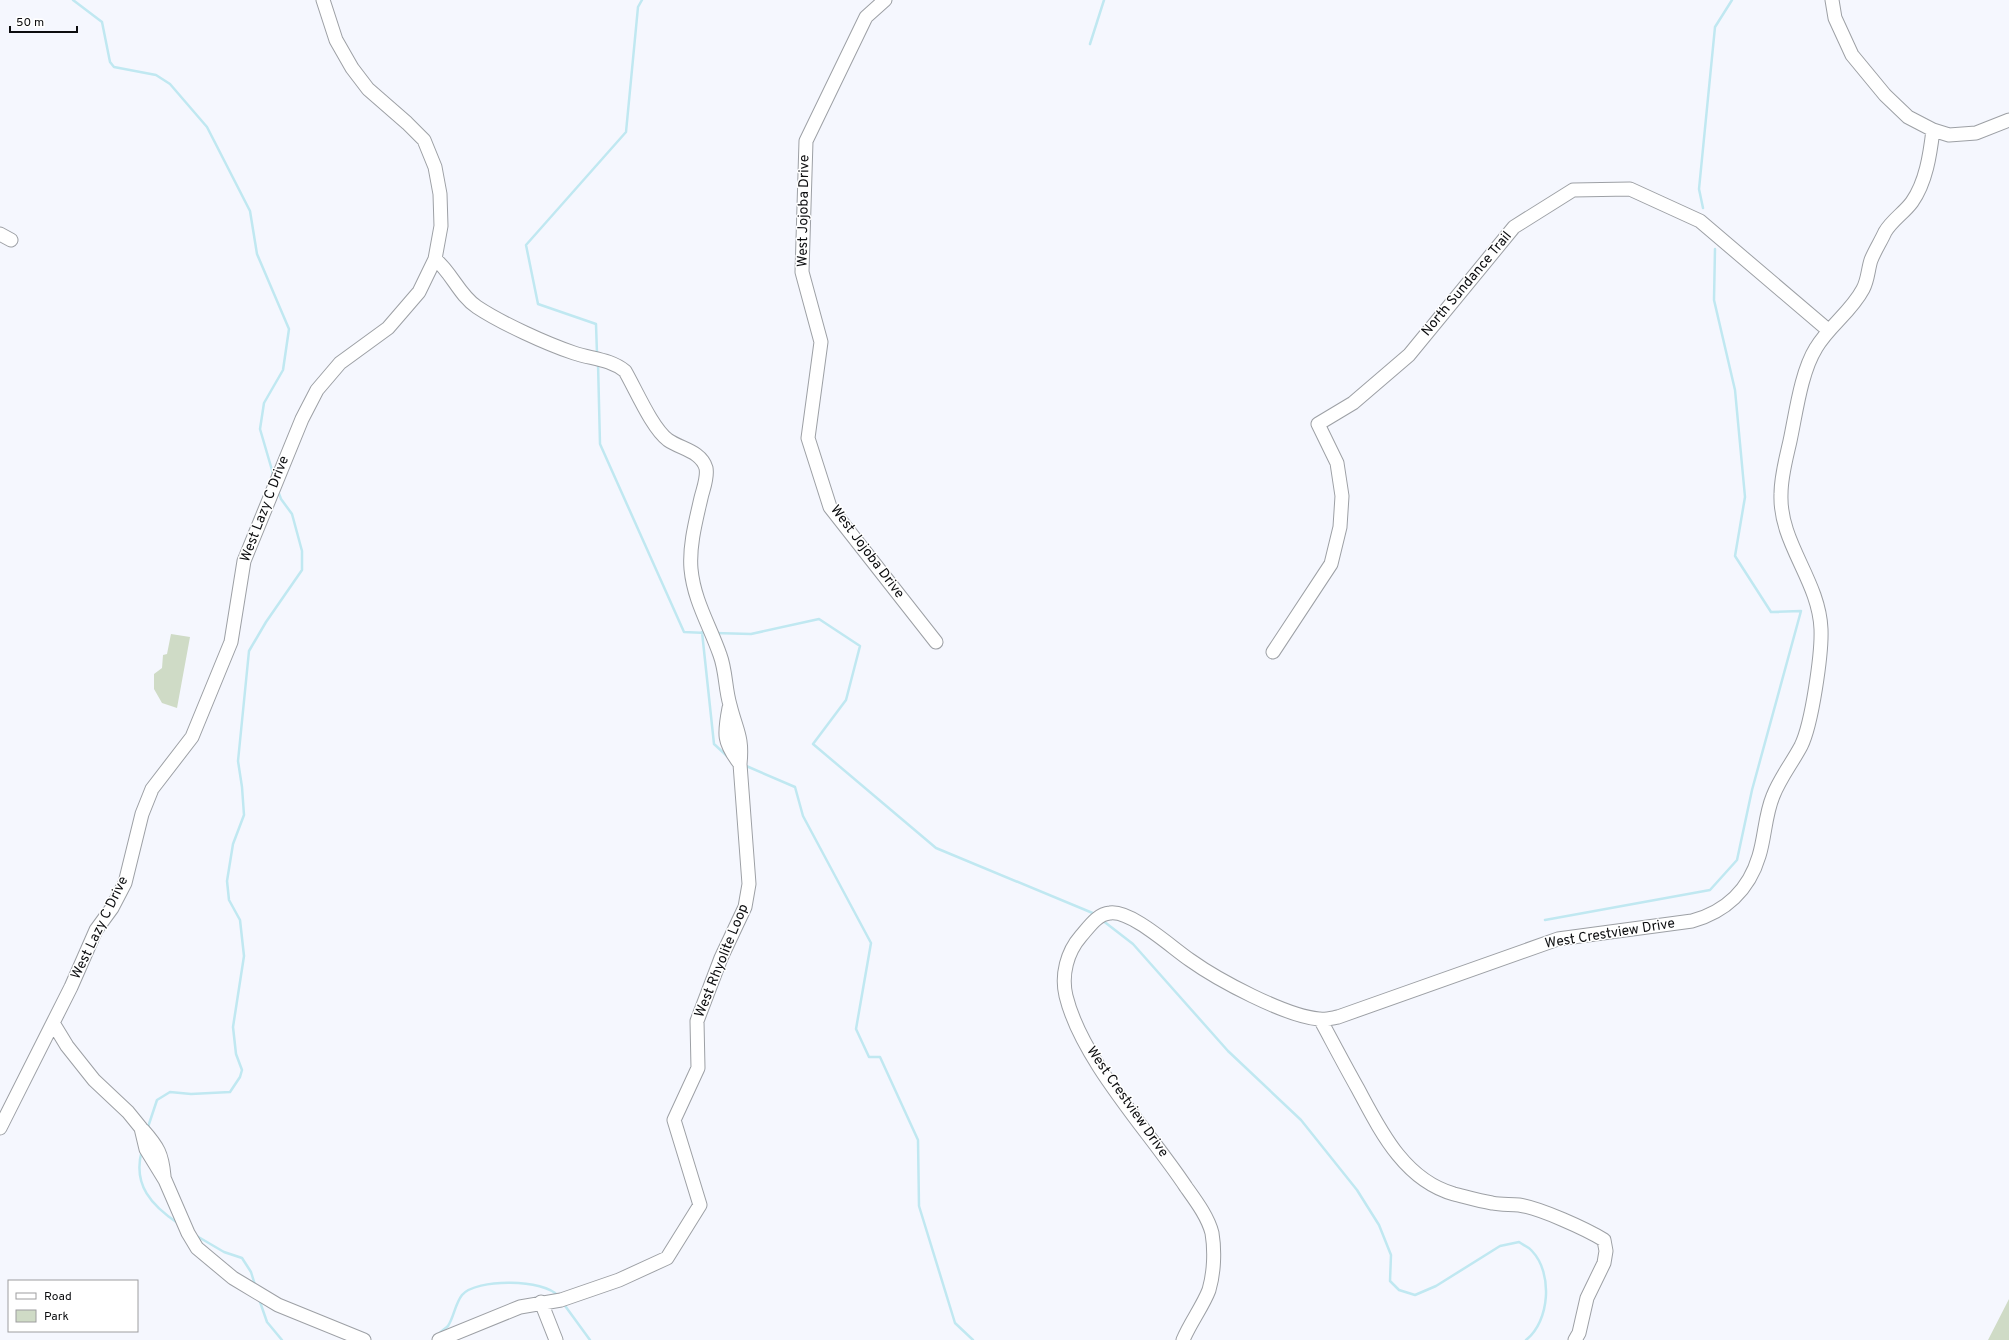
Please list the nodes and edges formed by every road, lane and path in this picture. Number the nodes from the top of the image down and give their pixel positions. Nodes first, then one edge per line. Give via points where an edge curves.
1 (323, 0) edge
2 (885, 0) edge
3 (1832, 0) edge
4 (2009, 120) edge
5 (1933, 130) junction
6 (435, 259) junction
7 (1828, 330) junction
8 (936, 642) dead end
9 (1273, 652) dead end
10 (1320, 1020) junction
11 (53, 1023) junction
12 (0, 1128) edge
13 (541, 1302) junction
14 (364, 1340) edge
15 (438, 1340) edge
16 (556, 1340) edge
17 (1183, 1340) edge
18 (1575, 1340) edge

1 - 6 street, West Lazy C Drive via 336,40 352,68 368,89 424,140 435,167 440,194 441,226
2 - 8 street, West Jojoba Drive via 866,17 806,141 802,272 821,342 808,438 830,507
3 - 5 street via 1835,18 1852,55 1908,117
4 - 5 street via 1976,133 1949,135
5 - 7 street, West Crestview Drive via 1929,158 1912,201 1887,229 1872,258 1864,287 1853,304
6 - 11 street, West Lazy C Drive via 420,292 388,328 340,363 318,390 302,419 244,561 230,642 192,737 152,790 142,814 124,883 112,908 96,930
6 - 13 street, West Rhyolite Loop via 476,307 549,343 574,353 616,364 625,371 660,432 698,456 703,462 706,479 693,537 691,567 694,591 724,667 729,704 742,746 740,764 749,884 745,907 721,958 697,1021 698,1068 674,1120 700,1205 667,1258 619,1280 561,1300
7 - 9 street, North Sundance Trail via 1700,220 1630,189 1573,190 1514,227 1409,355 1353,403 1318,424 1337,463 1342,496 1340,527 1331,564
7 - 10 street, West Crestview Drive via 1814,349 1808,365 1795,416 1781,495 1790,543 1816,598 1821,628 1821,646 1810,718 1802,745 1778,783 1770,805 1759,858 1738,895 1710,916 1692,921 1558,939 1338,1017
10 - 17 street, West Crestview Drive via 1279,1007 1219,978 1130,917 1117,912 1107,913 1094,921 1077,941 1068,959 1065,972 1066,995 1086,1045 1115,1090 1189,1191 1211,1232 1213,1266 1208,1290
10 - 18 street via 1383,1135 1396,1154 1418,1174 1435,1187 1452,1194 1493,1203 1520,1205 1604,1240 1604,1263 1587,1298
11 - 12 street, West Lazy C Drive
11 - 14 street via 67,1046 94,1080 141,1128 146,1149 165,1180 197,1248 233,1278 278,1305
13 - 15 street, West Rhyolite Loop via 520,1307
13 - 16 street

